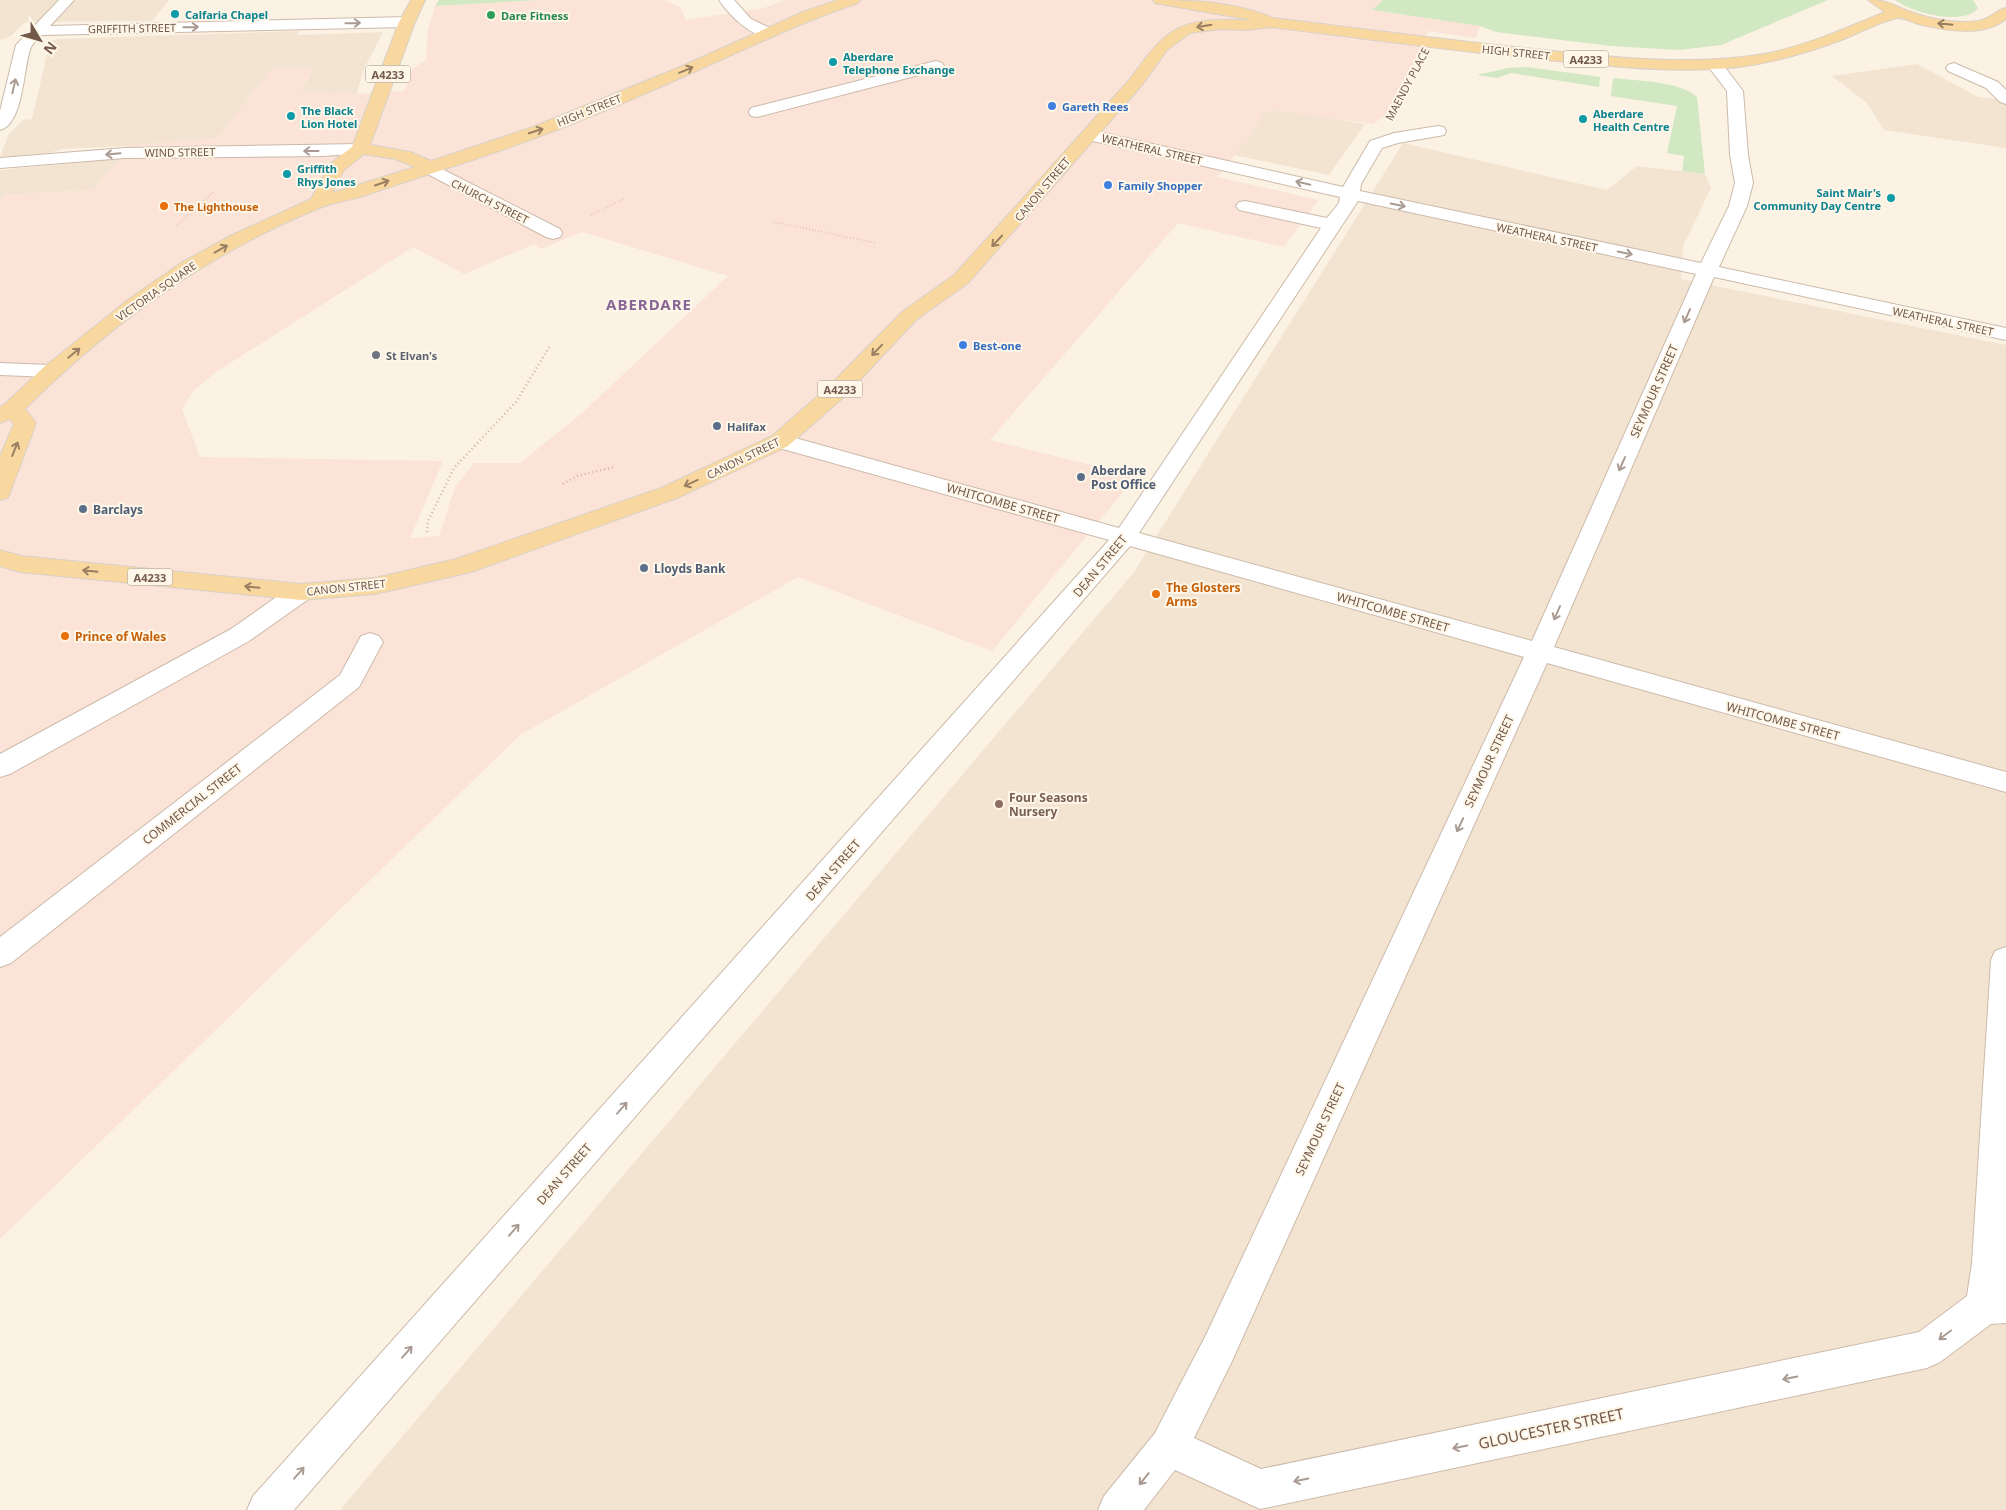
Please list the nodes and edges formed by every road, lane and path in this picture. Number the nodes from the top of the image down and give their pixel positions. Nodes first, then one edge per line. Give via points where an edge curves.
1 (67, 0) edge
2 (418, 0) edge
3 (726, 0) edge
4 (853, 0) edge
5 (1160, 0) edge
6 (1875, 0) edge
7 (1998, 0) edge
8 (2006, 12) edge
9 (1896, 13) junction
10 (407, 22) junction
11 (1270, 22) junction
12 (1999, 24) edge
13 (37, 31) junction
14 (770, 33) junction
15 (1430, 42) junction
16 (1715, 65) junction
17 (936, 66) dead end
18 (1954, 68) dead end
19 (2006, 99) edge
20 (1398, 102) dead end
21 (757, 112) dead end
22 (0, 125) edge
23 (1438, 131) dead end
24 (1090, 135) junction
25 (360, 149) junction
26 (0, 163) edge
27 (428, 167) junction
28 (221, 185) dead end
29 (1350, 194) junction
30 (626, 198) dead end
31 (318, 202) junction
32 (1245, 206) dead end
33 (600, 211) dead end
34 (774, 222) dead end
35 (177, 225) dead end
36 (1332, 225) junction
37 (554, 233) dead end
38 (876, 243) dead end
39 (1707, 271) junction
40 (2006, 334) edge
41 (550, 346) dead end
42 (0, 369) edge
43 (51, 372) junction
44 (6, 412) edge
45 (780, 441) junction
46 (0, 493) edge
47 (428, 521) dead end
48 (1125, 537) junction
49 (0, 558) edge
50 (301, 592) junction
51 (370, 642) dead end
52 (1539, 653) junction
53 (0, 767) edge
54 (2006, 782) edge
55 (0, 954) edge
56 (2006, 960) edge
57 (1995, 1305) edge
58 (1169, 1447) junction
59 (267, 1510) edge
60 (1118, 1510) edge

1 - 13 street
2 - 10 main road, A4233
3 - 14 street via 746,22
4 - 14 main road, HIGH STREET via 808,15
5 - 11 main road, HIGH STREET via 1252,14
6 - 9 main road
7 - 8 main road
8 - 12 main road
12 -> 9 main road via 1934,23
9 - 16 main road, HIGH STREET / A4233 via 1804,49
13 -> 10 street, GRIFFITH STREET
10 - 25 main road, A4233
11 - 15 main road, HIGH STREET / A4233
11 -> 24 main road, CANON STREET / A4233 via 1202,26 1173,37
22 -> 13 street via 7,116 16,46
27 -> 14 main road, HIGH STREET via 539,131
15 - 16 main road, HIGH STREET / A4233 via 1608,62
15 - 20 path, MAENDY PLACE
16 - 39 street, SEYMOUR STREET via 1734,90 1744,183 1738,206
17 - 21 street
18 - 19 street via 1998,83
23 - 29 street, MAENDY PLACE via 1394,138 1376,145 1352,184
29 -> 24 street, WEATHERAL STREET
24 -> 45 main road, CANON STREET / A4233 via 960,279 909,316 838,392
25 -> 26 street, WIND STREET via 126,153
25 - 27 main road via 388,152
25 - 31 main road via 337,167
31 -> 27 main road, HIGH STREET
27 - 37 street, CHURCH STREET
28 - 35 path
29 - 36 street, DEAN STREET via 1348,204
29 -> 39 street, WEATHERAL STREET
30 - 33 path
43 -> 31 main road, VICTORIA SQUARE via 136,303 188,267 239,238
32 - 36 street
34 - 38 path
36 - 48 street, DEAN STREET
39 - 40 street, WEATHERAL STREET
39 -> 52 street, SEYMOUR STREET
41 - 47 path via 516,402 454,468
42 - 43 street
43 - 44 main road, VICTORIA SQUARE
46 -> 44 main road, VICTORIA SQUARE via 6,469 26,423
45 - 48 street, WHITCOMBE STREET
45 -> 50 main road, CANON STREET / A4233 via 669,493 462,566 375,586
48 - 52 street, WHITCOMBE STREET
59 -> 48 street, DEAN STREET
50 -> 49 main road, A4233 via 20,564
50 - 53 street via 240,634
51 - 55 street, COMMERCIAL STREET via 350,681
52 - 54 street, WHITCOMBE STREET
52 -> 58 street, SEYMOUR STREET via 1219,1348
56 - 57 street via 1991,1253
57 -> 58 street, GLOUCESTER STREET via 1927,1349 1260,1489
58 -> 60 street

